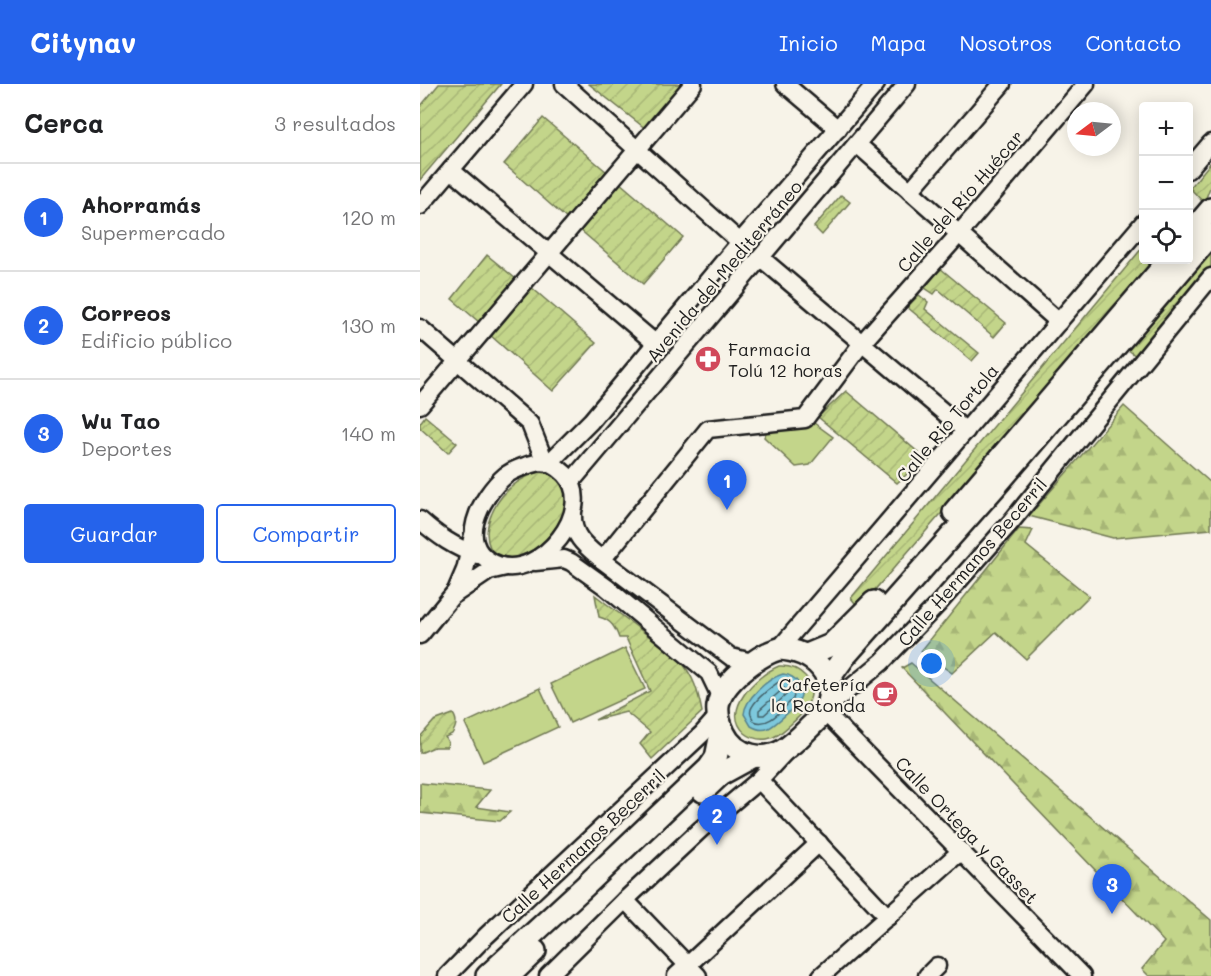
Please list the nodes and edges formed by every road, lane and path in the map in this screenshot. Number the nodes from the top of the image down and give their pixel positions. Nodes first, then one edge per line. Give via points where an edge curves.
1 (524, 84) edge
2 (564, 84) edge
3 (693, 84) edge
4 (785, 84) edge
5 (876, 84) edge
6 (907, 84) edge
7 (1002, 84) edge
8 (1086, 84) edge
9 (838, 129) junction
10 (1211, 143) edge
11 (857, 144) junction
12 (638, 150) junction
13 (1193, 164) edge
14 (451, 170) junction
15 (910, 191) junction
16 (420, 206) edge
17 (1211, 209) edge
18 (1139, 227) edge
19 (1193, 230) edge
20 (959, 234) junction
21 (1211, 235) edge
22 (740, 242) junction
23 (548, 254) junction
24 (761, 258) junction
25 (1166, 264) edge
26 (1211, 277) edge
27 (1059, 322) junction
28 (420, 328) edge
29 (655, 343) junction
30 (862, 343) junction
31 (457, 361) junction
32 (1081, 375) junction
33 (420, 405) edge
34 (966, 430) junction
35 (547, 463) junction
36 (571, 482) junction
37 (573, 515) junction
38 (420, 520) edge
39 (474, 534) junction
40 (470, 552) junction
41 (487, 558) junction
42 (602, 560) junction
43 (534, 562) junction
44 (506, 567) junction
45 (452, 597) junction
46 (420, 635) edge
47 (779, 649) junction
48 (807, 655) junction
49 (752, 662) junction
50 (827, 681) junction
51 (824, 710) junction
52 (720, 715) junction
53 (788, 749) junction
54 (754, 756) junction
55 (759, 780) junction
56 (819, 843) junction
57 (961, 851) junction
58 (625, 900) junction
59 (888, 917) junction
60 (687, 972) edge
61 (447, 976) edge
62 (486, 976) edge
63 (509, 976) edge
64 (548, 976) edge
65 (821, 976) edge
66 (1082, 976) edge

1 - 14 street
2 - 12 street
3 - 12 street
4 - 9 street
5 - 9 street, Avenida del Mediterráneo
6 - 11 street, Avenida del Mediterráneo
7 - 15 street
8 - 20 street, Calle del Río Huécar
9 - 22 street, Avenida del Mediterráneo
10 - 13 street
11 - 15 street
11 - 24 street, Avenida del Mediterráneo
12 - 22 street
12 - 23 street
14 - 16 street
14 - 23 street
15 - 20 street
17 - 19 main road
18 - 27 street, Calle Rio Tortola
20 - 27 street
20 - 30 street, Calle del Río Huécar
21 - 32 main road
22 - 29 street, Avenida del Mediterráneo
23 - 29 street
23 - 31 street
24 - 30 street
24 - 36 street, Avenida del Mediterráneo
25 - 32 main road
26 - 51 street, Calle Hermanos Becerril via 1011,522 938,604 882,662
27 - 34 street, Calle Rio Tortola
28 - 31 street
29 - 35 street, Avenida del Mediterráneo via 591,421
30 - 34 street
30 - 42 street, Calle del Río Huécar via 805,419 708,429
31 - 33 street
31 - 35 street via 530,424
32 - 48 main road via 844,634 831,645
32 - 50 main road, Calle Hermanos Becerril via 994,488
34 - 47 street, Calle Rio Tortola
35 - 36 street via 560,469
35 - 39 street via 527,465 506,476 477,512
36 - 37 street via 575,498
37 - 42 street via 575,533
37 - 43 street via 556,542
38 - 40 street via 442,539
39 - 40 street
39 - 41 street
40 - 41 street
40 - 45 street
41 - 44 street
42 - 49 street via 731,657
43 - 44 street
43 - 52 street via 564,559 606,587 709,673
44 - 45 street via 489,571
45 - 46 street
47 - 48 main road
47 - 49 main road
48 - 50 main road
49 - 52 main road via 727,687
50 - 51 main road
51 - 53 main road
51 - 57 street, Calle Ortega y Gasset
52 - 54 main road via 732,745
52 - 61 street, Calle Hermanos Becerril
52 - 62 main road, Calle Hermanos Becerril via 716,758 709,768
53 - 54 main road
53 - 55 street
54 - 63 main road via 721,774
55 - 56 street
55 - 58 street
56 - 59 street
56 - 60 street
57 - 59 street
57 - 66 street, Calle Ortega y Gasset
58 - 60 street
58 - 64 street
59 - 65 street

